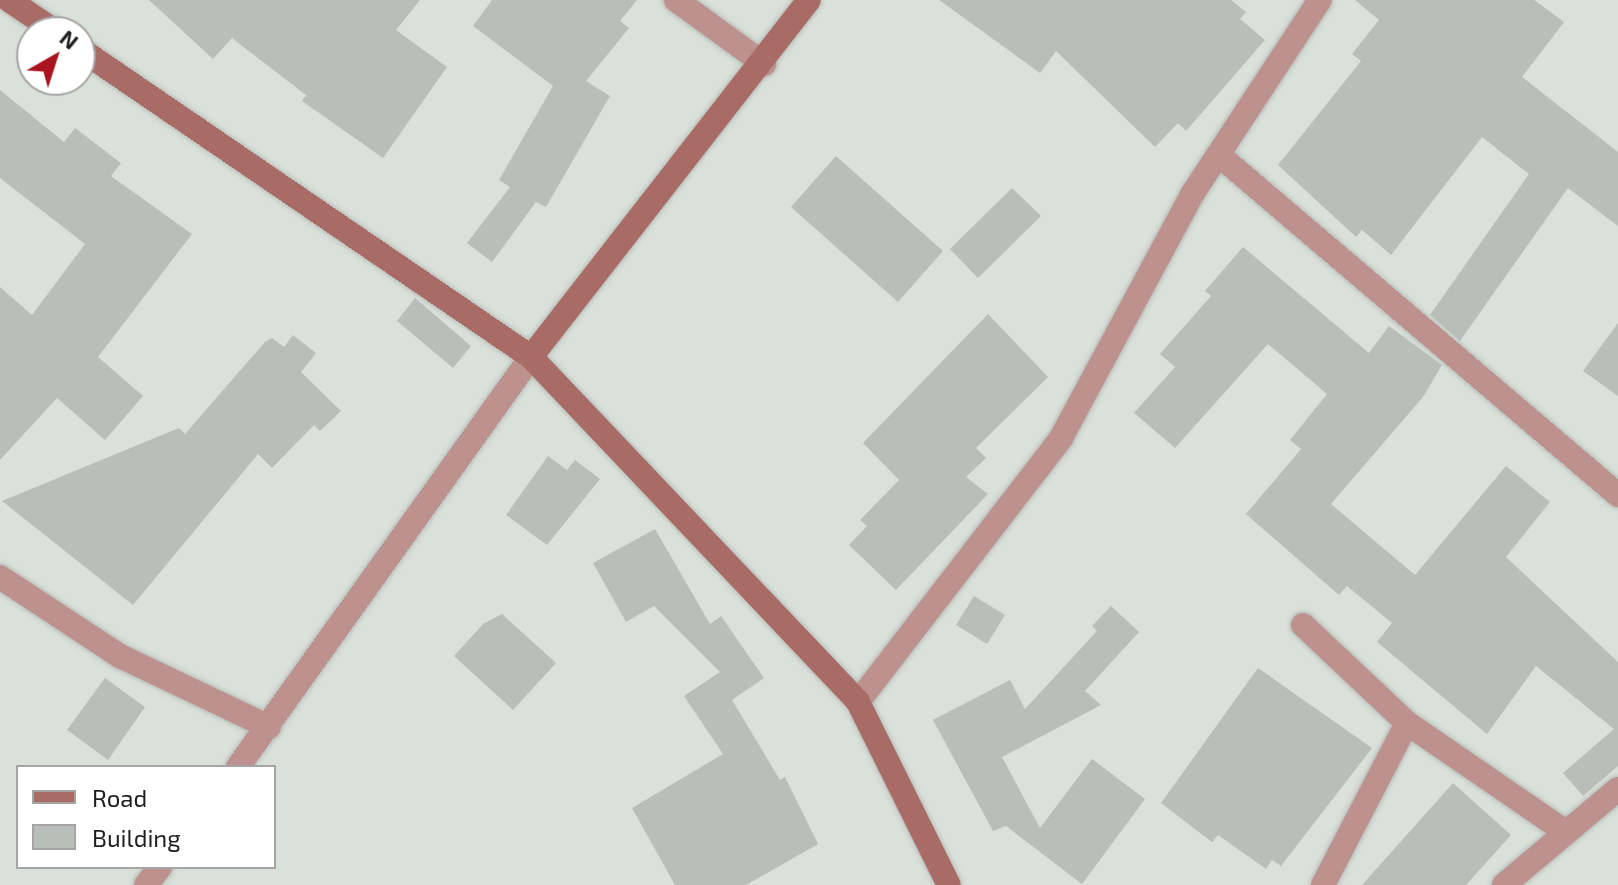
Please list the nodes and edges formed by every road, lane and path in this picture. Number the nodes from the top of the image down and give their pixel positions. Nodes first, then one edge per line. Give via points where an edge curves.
1 (9, 0) edge
2 (676, 0) edge
3 (809, 0) edge
4 (1320, 0) edge
5 (32, 16) edge
6 (96, 60) edge
7 (764, 64) junction
8 (1220, 156) junction
9 (531, 357) junction
10 (1618, 495) edge
11 (0, 577) edge
12 (1303, 625) dead end
13 (858, 702) junction
14 (1407, 723) junction
15 (269, 727) junction
16 (240, 765) edge
17 (1618, 789) edge
18 (1564, 831) junction
19 (158, 869) edge
20 (146, 885) edge
21 (949, 885) edge
22 (1323, 885) edge
23 (1504, 885) edge

1 - 5 street
2 - 7 street
3 - 7 street
4 - 8 street
6 - 9 street
7 - 9 street
8 - 10 street
8 - 13 street via 1193,193 1061,438
9 - 13 street
9 - 15 street
11 - 15 street via 120,656
12 - 14 street
13 - 21 street
14 - 18 street
14 - 22 street
15 - 16 street
17 - 18 street
18 - 23 street
19 - 20 street

